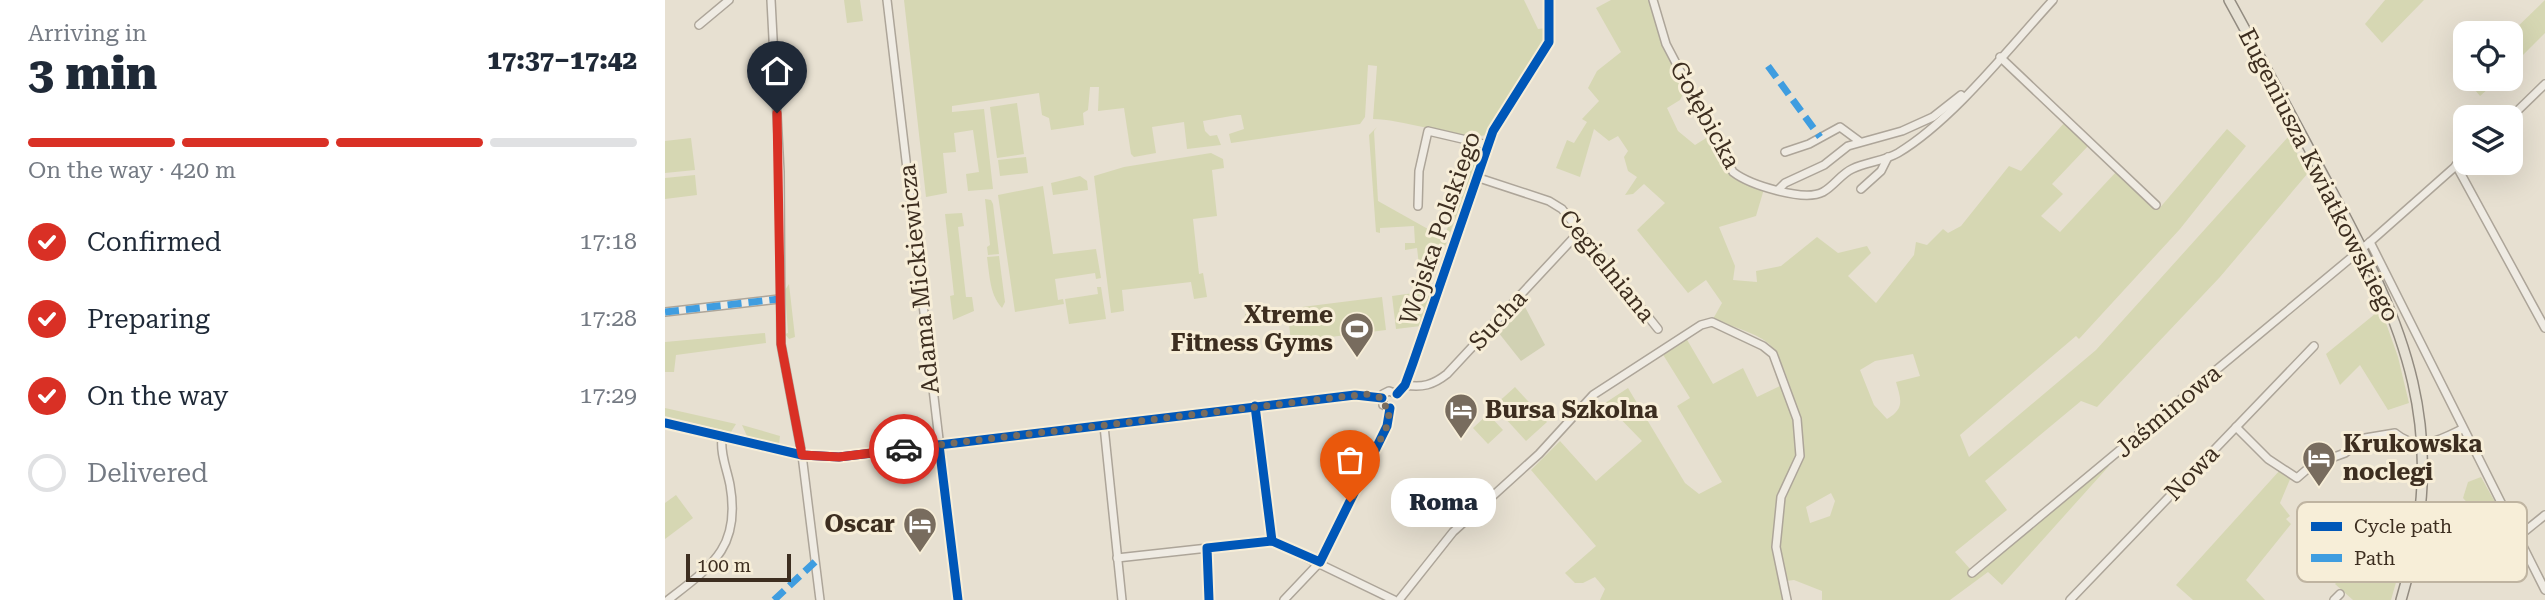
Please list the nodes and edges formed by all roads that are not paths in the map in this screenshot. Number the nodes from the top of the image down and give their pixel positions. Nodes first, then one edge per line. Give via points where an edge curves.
1 (729, 0) edge
2 (771, 0) edge
3 (887, 0) edge
4 (1549, 0) edge
5 (1653, 0) edge
6 (2053, 0) edge
7 (2228, 0) edge
8 (699, 25) dead end
9 (2000, 57) junction
10 (2545, 84) edge
11 (1976, 85) junction
12 (2523, 105) edge
13 (1859, 141) junction
14 (1488, 145) junction
15 (1785, 152) dead end
16 (1888, 157) junction
17 (2453, 168) edge
18 (2461, 175) edge
19 (1476, 177) junction
20 (1861, 189) dead end
21 (1779, 190) junction
22 (1417, 205) dead end
23 (2156, 205) dead end
24 (1580, 231) junction
25 (2366, 244) junction
26 (779, 299) junction
27 (665, 312) edge
28 (2545, 328) edge
29 (1658, 329) dead end
30 (2314, 346) dead end
31 (1405, 385) junction
32 (1397, 394) junction
33 (1382, 398) junction
34 (1255, 406) junction
35 (1390, 408) junction
36 (665, 423) edge
37 (1104, 426) junction
38 (2236, 427) junction
39 (2462, 429) junction
40 (722, 438) junction
41 (2421, 444) junction
42 (939, 445) junction
43 (802, 455) junction
44 (2419, 502) edge
45 (2501, 502) edge
46 (2545, 515) edge
47 (2527, 530) edge
48 (1272, 541) junction
49 (1207, 548) junction
50 (2527, 553) edge
51 (1117, 558) junction
52 (1320, 562) junction
53 (1972, 573) dead end
54 (2405, 582) edge
55 (2545, 590) edge
56 (668, 600) edge
57 (820, 600) edge
58 (958, 600) edge
59 (1122, 600) edge
60 (1209, 600) edge
61 (1284, 600) edge
62 (1396, 600) edge
63 (1787, 600) edge
64 (2070, 600) edge
65 (2401, 600) edge

1 - 8 street
2 - 26 street via 780,172
3 - 42 street, Adama Mickiewicza
4 - 14 street, Wojska Polskiego via 1549,42
5 - 21 street, Gołębicka via 1666,44 1728,166 1740,178
6 - 9 street, Gołębicka
7 - 25 main road, Eugeniusza Kwiatkowskiego
9 - 11 street, Gołębicka
9 - 23 street
10 - 12 street
11 - 13 street via 1933,117 1902,131
11 - 16 street, Gołębicka via 1957,106
13 - 15 street via 1840,127
13 - 21 street
14 - 19 street, Wojska Polskiego
14 - 22 street, Wojska Polskiego via 1428,131
16 - 20 street via 1881,171
16 - 21 street, Gołębicka via 1850,170 1814,195
17 - 25 street, Jaśminowa
18 - 28 street
19 - 24 street, Cegielniana via 1556,204
19 - 31 street, Wojska Polskiego
24 - 29 street, Cegielniana
24 - 31 street, Sucha via 1447,374 1420,388
25 - 39 street
25 - 41 main road, Eugeniusza Kwiatkowskiego via 2415,385
25 - 53 street, Jaśminowa
26 - 27 street
26 - 43 street via 781,344
30 - 38 street, Nowa
31 - 32 street, Wojska Polskiego
32 - 33 street via 1389,391
32 - 35 street via 1398,402
33 - 34 street via 1355,395
33 - 35 street via 1383,405
34 - 37 street
34 - 48 street
35 - 52 street via 1387,426
36 - 40 street
37 - 42 street
37 - 51 street
38 - 41 street via 2268,459 2298,478 2312,465 2345,453 2372,435 2395,433
38 - 64 street, Nowa
39 - 41 street
39 - 45 street
40 - 43 street
40 - 56 street via 720,448 732,500 729,538 711,568
41 - 44 main road, Eugeniusza Kwiatkowskiego
42 - 43 street via 839,457
42 - 58 street, Adama Mickiewicza
43 - 57 street
46 - 47 street
48 - 49 street
48 - 52 street
49 - 51 street
49 - 60 street
50 - 55 street
51 - 59 street
52 - 61 street
52 - 62 street
54 - 65 main road, Eugeniusza Kwiatkowskiego
62 - 63 street via 1453,532 1539,454 1593,395 1706,323 1763,345 1777,360 1799,427 1800,456 1781,497 1776,547

